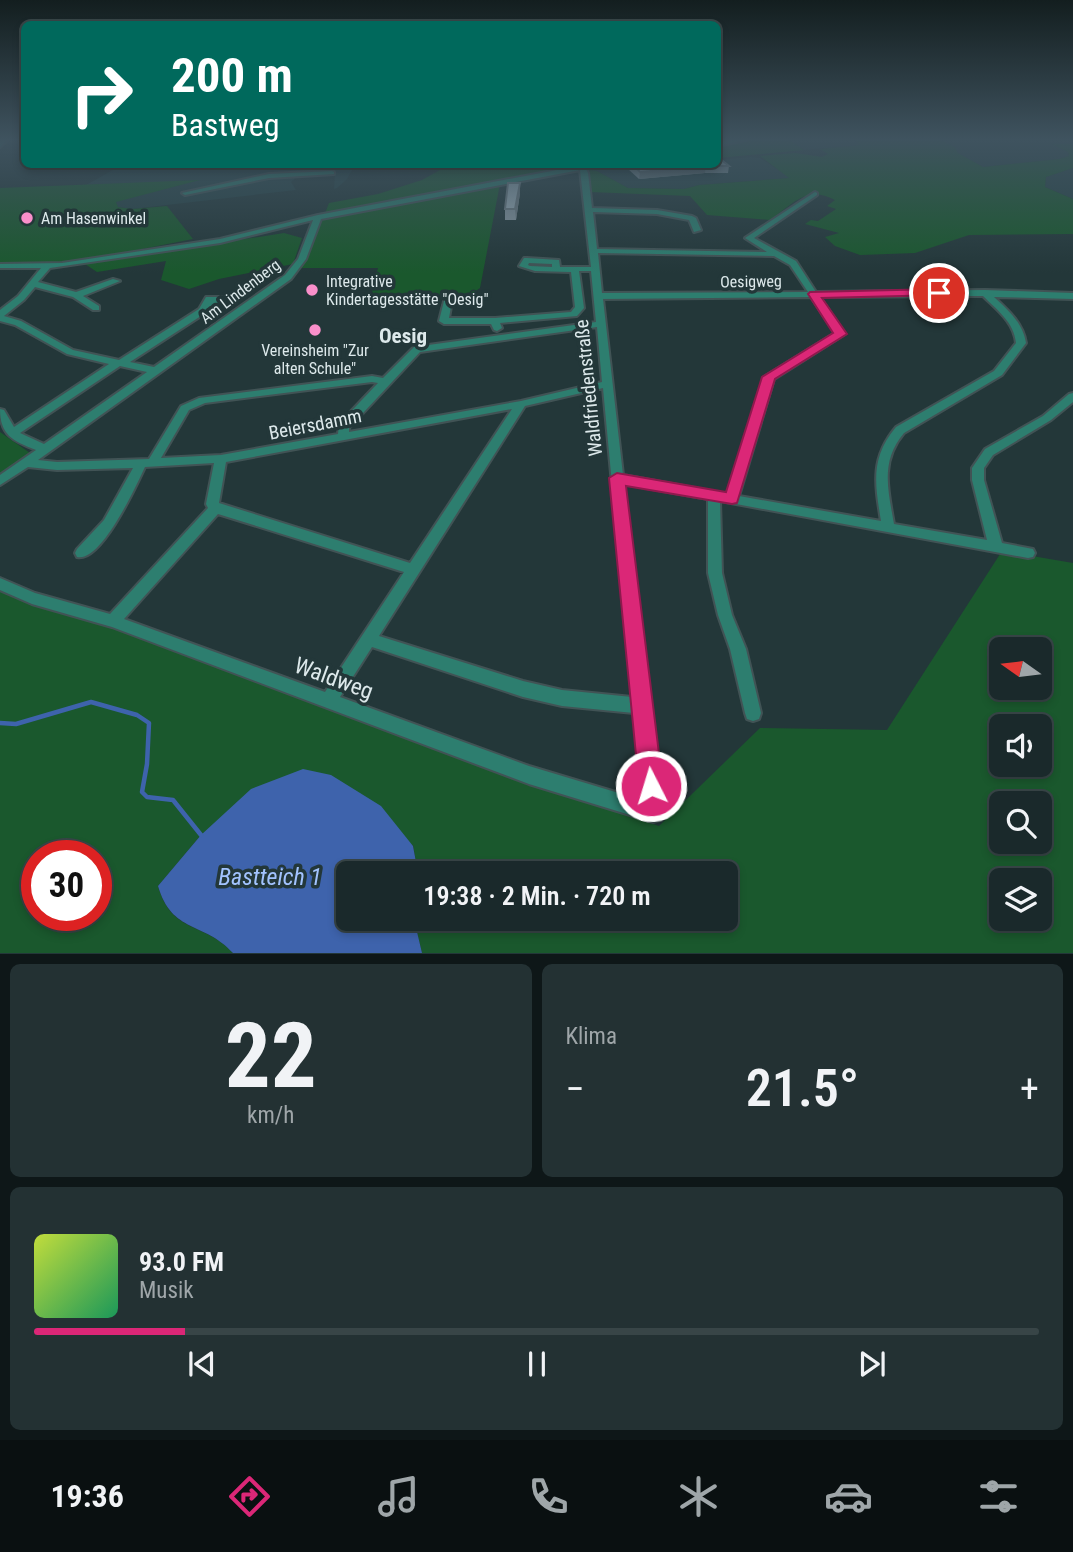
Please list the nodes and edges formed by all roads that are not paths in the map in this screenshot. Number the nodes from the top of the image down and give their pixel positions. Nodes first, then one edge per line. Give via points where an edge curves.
1 (232, 184) edge
2 (498, 184) edge
3 (586, 184) edge
4 (185, 193) dead end
5 (815, 194) dead end
6 (589, 210) junction
7 (318, 217) junction
8 (275, 229) junction
9 (697, 230) dead end
10 (310, 234) junction
11 (594, 251) junction
12 (776, 255) junction
13 (0, 266) edge
14 (47, 266) junction
15 (556, 269) dead end
16 (575, 269) junction
17 (596, 269) junction
18 (116, 281) dead end
19 (34, 284) junction
20 (985, 293) junction
21 (814, 294) junction
22 (76, 295) junction
23 (598, 296) junction
24 (1073, 296) edge
25 (448, 301) dead end
26 (96, 308) dead end
27 (203, 309) dead end
28 (0, 316) edge
29 (495, 321) junction
30 (600, 324) junction
31 (500, 338) junction
32 (120, 363) junction
33 (157, 371) junction
34 (386, 382) junction
35 (606, 384) junction
36 (1073, 396) edge
37 (521, 404) junction
38 (0, 412) edge
39 (12, 433) junction
40 (344, 436) junction
41 (36, 458) junction
42 (221, 459) junction
43 (146, 464) junction
44 (617, 478) junction
45 (0, 481) edge
46 (0, 490) edge
47 (713, 495) junction
48 (732, 499) junction
49 (215, 508) junction
50 (888, 527) junction
51 (996, 547) junction
52 (82, 553) dead end
53 (1028, 553) dead end
54 (412, 569) junction
55 (0, 584) edge
56 (113, 621) junction
57 (368, 639) junction
58 (328, 700) junction
59 (642, 706) junction
60 (753, 713) dead end
61 (653, 813) joint

1 - 4 street
2 - 7 street
3 - 6 street, Waldfriedenstraße
5 - 12 street via 749,238
6 - 9 street via 676,215 692,218
6 - 11 street, Waldfriedenstraße
7 - 8 street
7 - 10 street, Am Lindenberg
8 - 10 street via 302,228
8 - 14 street
10 - 33 street, Am Lindenberg via 300,263 284,280
11 - 12 street
11 - 17 street, Waldfriedenstraße
12 - 21 street via 793,263
13 - 14 street
14 - 19 street
15 - 16 street
16 - 17 street
16 - 29 street via 579,311 560,317
17 - 23 street, Waldfriedenstraße
18 - 22 street
19 - 22 street
19 - 28 street
20 - 21 street, Oesigweg
20 - 24 street, Oesigweg
20 - 50 street via 1013,322 1021,343 998,373 891,439 881,468
21 - 23 street, Oesigweg
21 - 48 street via 840,334 769,377
22 - 26 street
23 - 30 street, Waldfriedenstraße
25 - 29 street via 444,321
27 - 32 street, Am Lindenberg
28 - 32 street via 68,352
29 - 31 street
30 - 31 street
30 - 35 street, Waldfriedenstraße
31 - 34 street via 417,349
32 - 33 street
32 - 39 street, Am Lindenberg
33 - 41 street, Am Lindenberg
34 - 40 street via 343,427
34 - 43 street via 372,379 203,400 186,408
35 - 37 street, Beiersdamm
35 - 44 street, Waldfriedenstraße
36 - 51 street via 982,459 978,480
37 - 40 street, Beiersdamm
37 - 54 street
38 - 39 street
39 - 41 street
40 - 42 street, Beiersdamm
41 - 43 street, Beiersdamm
41 - 45 street
41 - 46 street
42 - 43 street, Beiersdamm
42 - 49 street
43 - 52 street via 97,540
44 - 47 street
44 - 59 street, Waldfriedenstraße
47 - 48 street
47 - 60 street via 715,573
48 - 50 street
49 - 54 street
49 - 56 street
50 - 51 street
51 - 53 street
54 - 57 street
55 - 56 street, Waldweg
56 - 58 street, Waldweg
57 - 58 street
57 - 59 street via 523,689
58 - 61 street, Waldweg via 529,775
59 - 61 street, Waldfriedenstraße

